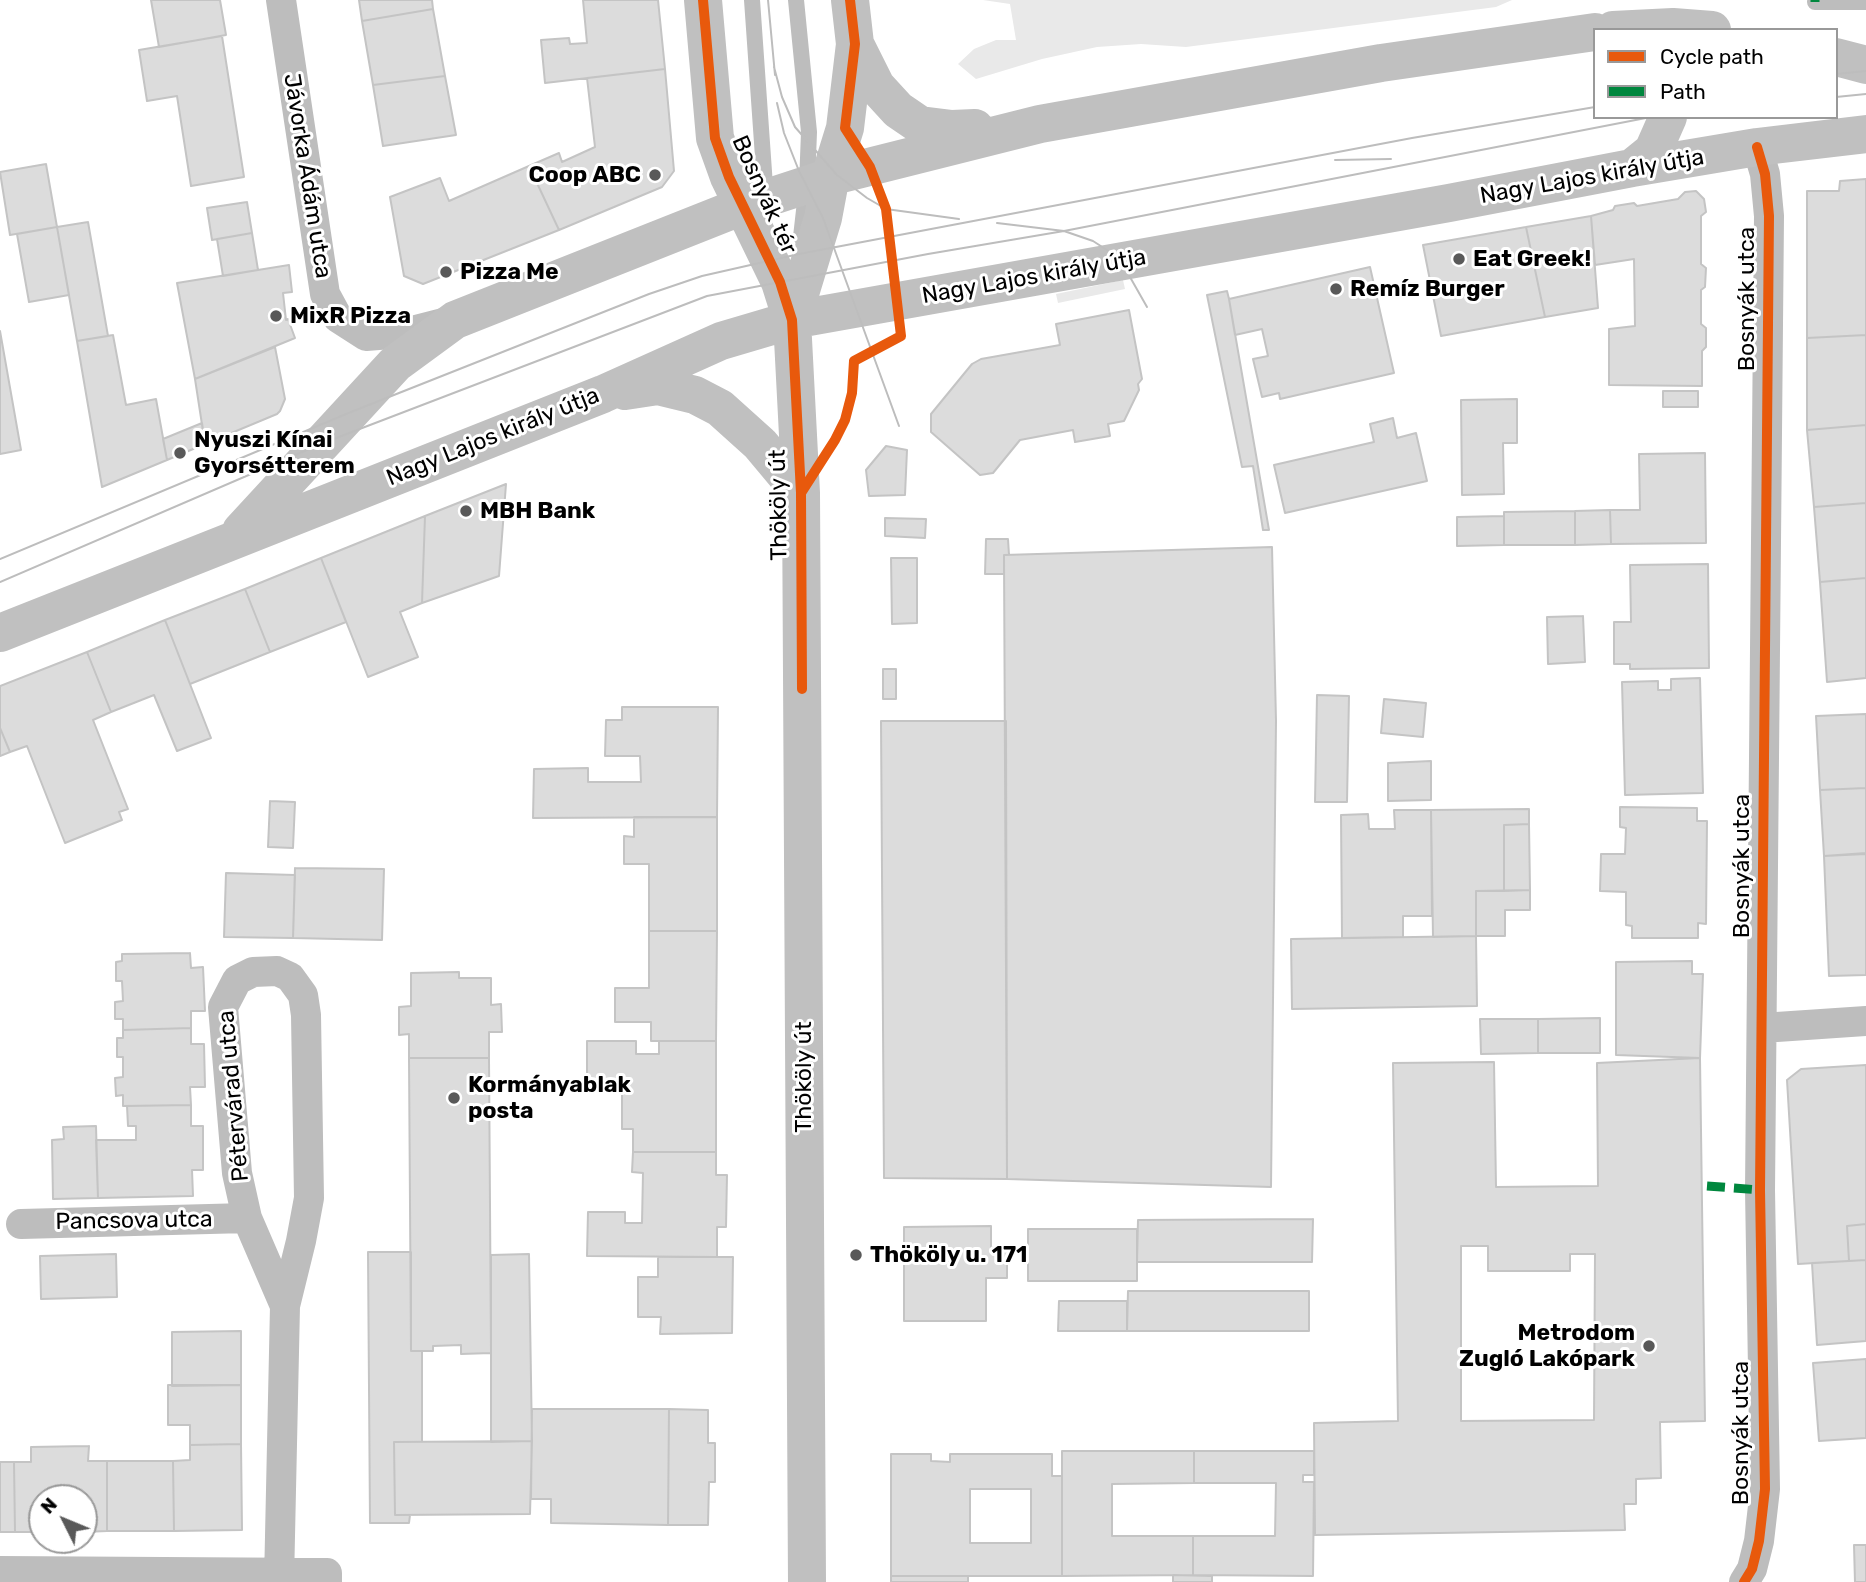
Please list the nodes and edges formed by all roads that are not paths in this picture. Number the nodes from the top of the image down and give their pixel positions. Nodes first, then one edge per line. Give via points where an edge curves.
1 (281, 0) edge
2 (703, 0) edge
3 (752, 0) edge
4 (796, 0) edge
5 (850, 0) edge
6 (1815, 2) dead end
7 (1866, 2) edge
8 (1653, 28) edge
9 (1686, 28) edge
10 (1593, 32) edge
11 (1540, 38) junction
12 (855, 44) junction
13 (1593, 44) edge
14 (1838, 58) edge
15 (1866, 65) edge
16 (1667, 119) edge
17 (1040, 124) junction
18 (1748, 132) edge
19 (1866, 134) edge
20 (1632, 167) junction
21 (818, 181) junction
22 (763, 212) junction
23 (470, 314) junction
24 (792, 320) junction
25 (603, 394) junction
26 (800, 493) junction
27 (234, 539) junction
28 (0, 634) edge
29 (1866, 1021) edge
30 (1762, 1028) junction
31 (247, 1218) junction
32 (21, 1223) dead end
33 (285, 1306) junction
34 (0, 1571) edge
35 (279, 1577) edge
36 (327, 1578) edge
37 (807, 1582) edge
38 (1744, 1582) edge

1 - 23 street, Jávorka Ádám utca via 325,294 338,318 366,335 404,334
2 - 22 main road, Bosnyák tér via 715,138 729,177
3 - 22 lane, Bosnyák tér
4 - 21 lane, Bosnyák tér
5 - 12 main road, Bosnyák tér
6 - 7 lane
8 - 9 main road
10 - 11 main road, Nagy Lajos király útja
11 - 13 main road
11 - 17 main road, Nagy Lajos király útja
12 - 17 main road via 876,86 920,125 952,129
12 - 21 main road, Bosnyák tér via 845,128
14 - 15 main road
16 - 20 main road via 1653,151
17 - 21 main road, Nagy Lajos király útja
18 - 19 main road, Nagy Lajos király útja
18 - 20 main road, Nagy Lajos király útja
18 - 30 street, Bosnyák utca via 1765,174 1769,216
20 - 24 main road, Nagy Lajos király útja
21 - 22 main road, Nagy Lajos király útja
21 - 24 main road, Bosnyák tér via 823,218
22 - 23 main road, Nagy Lajos király útja
22 - 24 main road, Bosnyák tér
23 - 27 main road, Nagy Lajos király útja via 395,364
24 - 25 main road, Nagy Lajos király útja via 721,341
24 - 26 main road, Thököly út
25 - 26 main road via 658,386 695,395 731,416
25 - 27 main road, Nagy Lajos király útja
26 - 37 main road, Thököly út
27 - 28 main road, Nagy Lajos király útja
29 - 30 street
30 - 38 street, Bosnyák utca via 1765,1489 1759,1541
31 - 32 street, Pancsova utca
31 - 33 street, Pétervárad utca
31 - 33 street, Pétervárad utca via 237,1173 223,1007 237,980 253,972 277,971 290,977 303,995 306,1015 309,1198
33 - 35 street, Pétervárad utca
34 - 35 street
35 - 36 street

